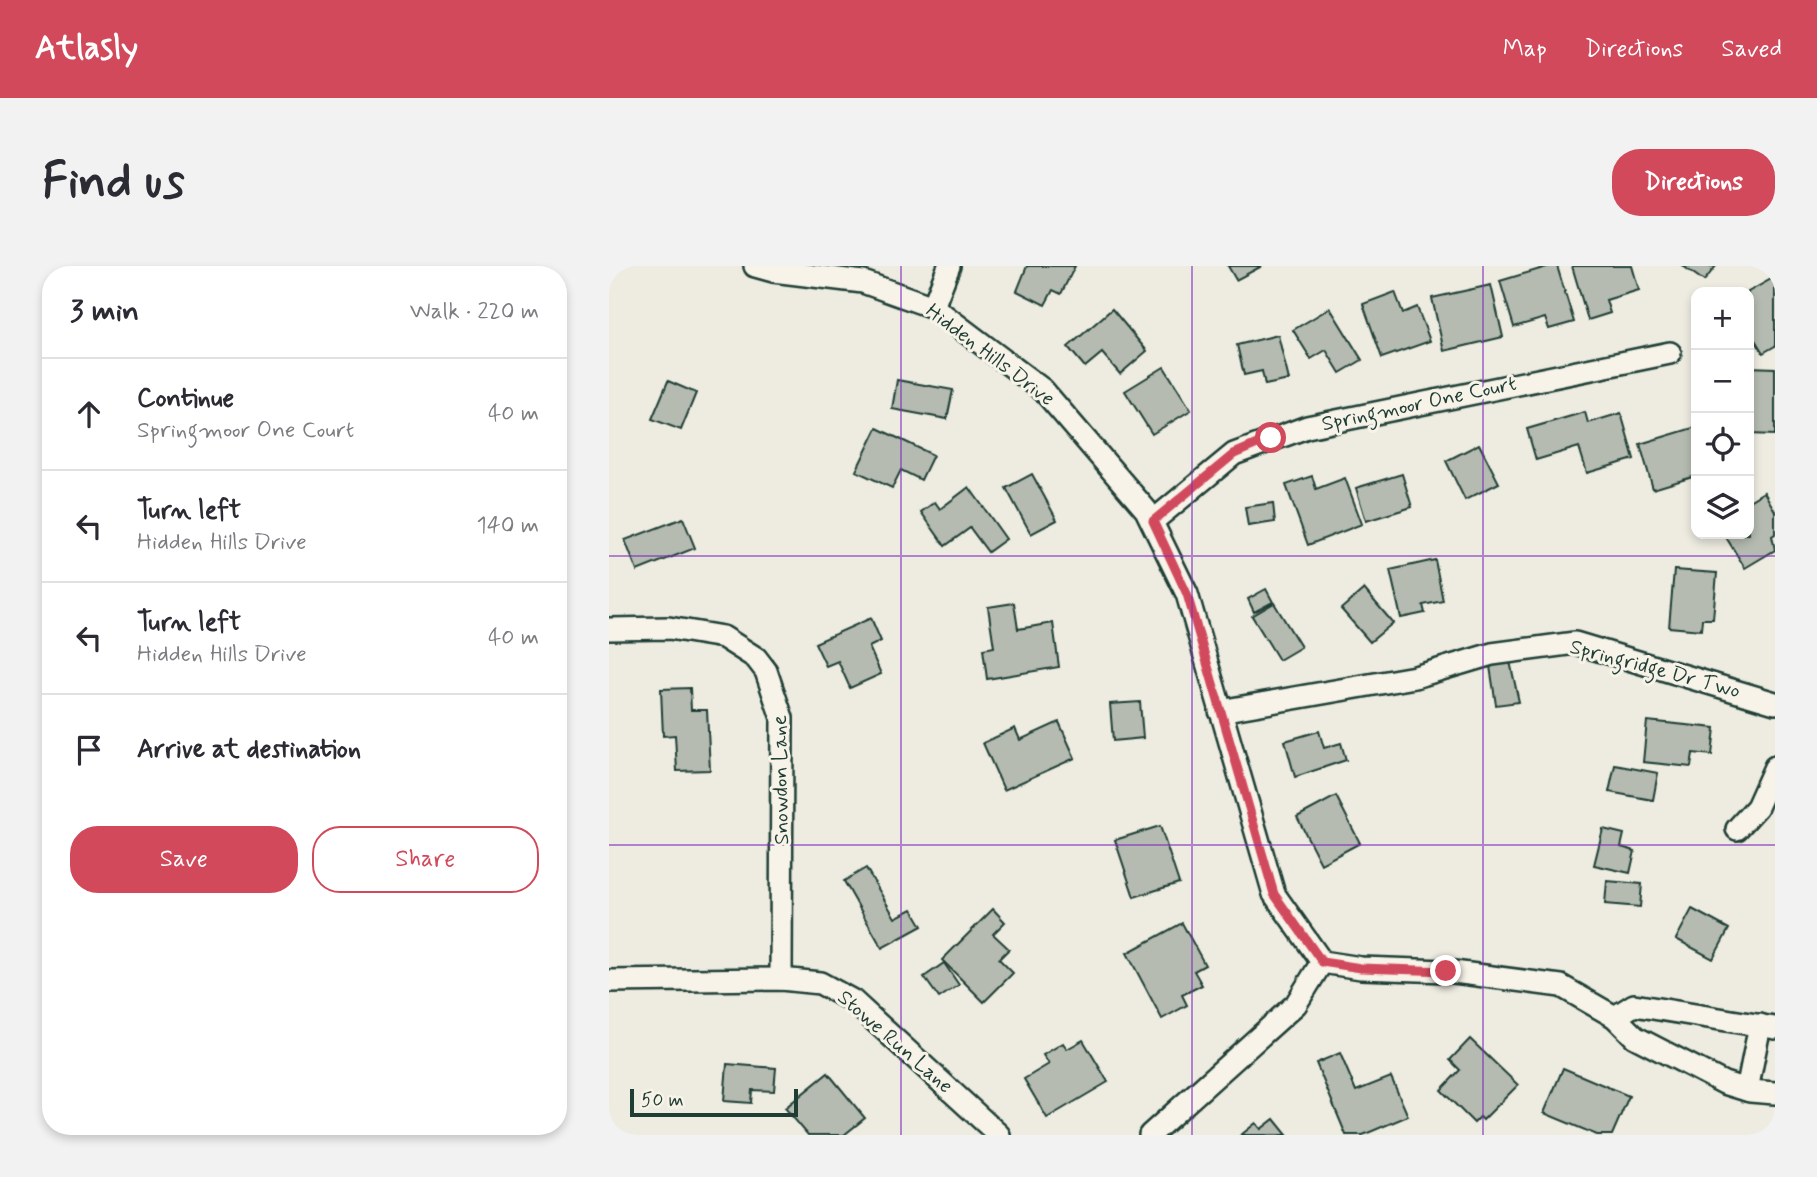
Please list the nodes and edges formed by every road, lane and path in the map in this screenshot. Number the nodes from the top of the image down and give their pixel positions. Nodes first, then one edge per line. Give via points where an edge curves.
1 (755, 266) edge
2 (949, 266) edge
3 (933, 307) junction
4 (1670, 353) dead end
5 (1153, 521) junction
6 (609, 629) edge
7 (1775, 703) edge
8 (1220, 711) junction
9 (1775, 767) edge
10 (1737, 829) dead end
11 (1322, 962) junction
12 (782, 979) junction
13 (609, 981) edge
14 (1615, 1017) junction
15 (1768, 1026) edge
16 (1747, 1090) junction
17 (1775, 1093) edge
18 (999, 1135) edge
19 (1150, 1135) edge

1 - 3 street, Hidden Hills Drive via 863,282
2 - 3 street
3 - 5 street, Hidden Hills Drive via 1043,390
4 - 5 street, Springmoor One Court via 1271,438 1234,454
5 - 8 street, Hidden Hills Drive via 1187,594
6 - 12 street, Snowdon Lane via 669,628 723,636 747,651 766,671 782,718
7 - 8 street, Springridge Dr Two via 1575,643 1492,654 1415,677
8 - 11 street, Hidden Hills Drive via 1274,894
9 - 10 street via 1757,807
11 - 14 street via 1561,986
11 - 19 street via 1296,1004
12 - 13 street, Stowe Run Lane
12 - 18 street, Stowe Run Lane via 820,983 853,1001
14 - 15 street via 1634,1005
14 - 16 street via 1635,1037 1724,1083
15 - 16 street
16 - 17 street

